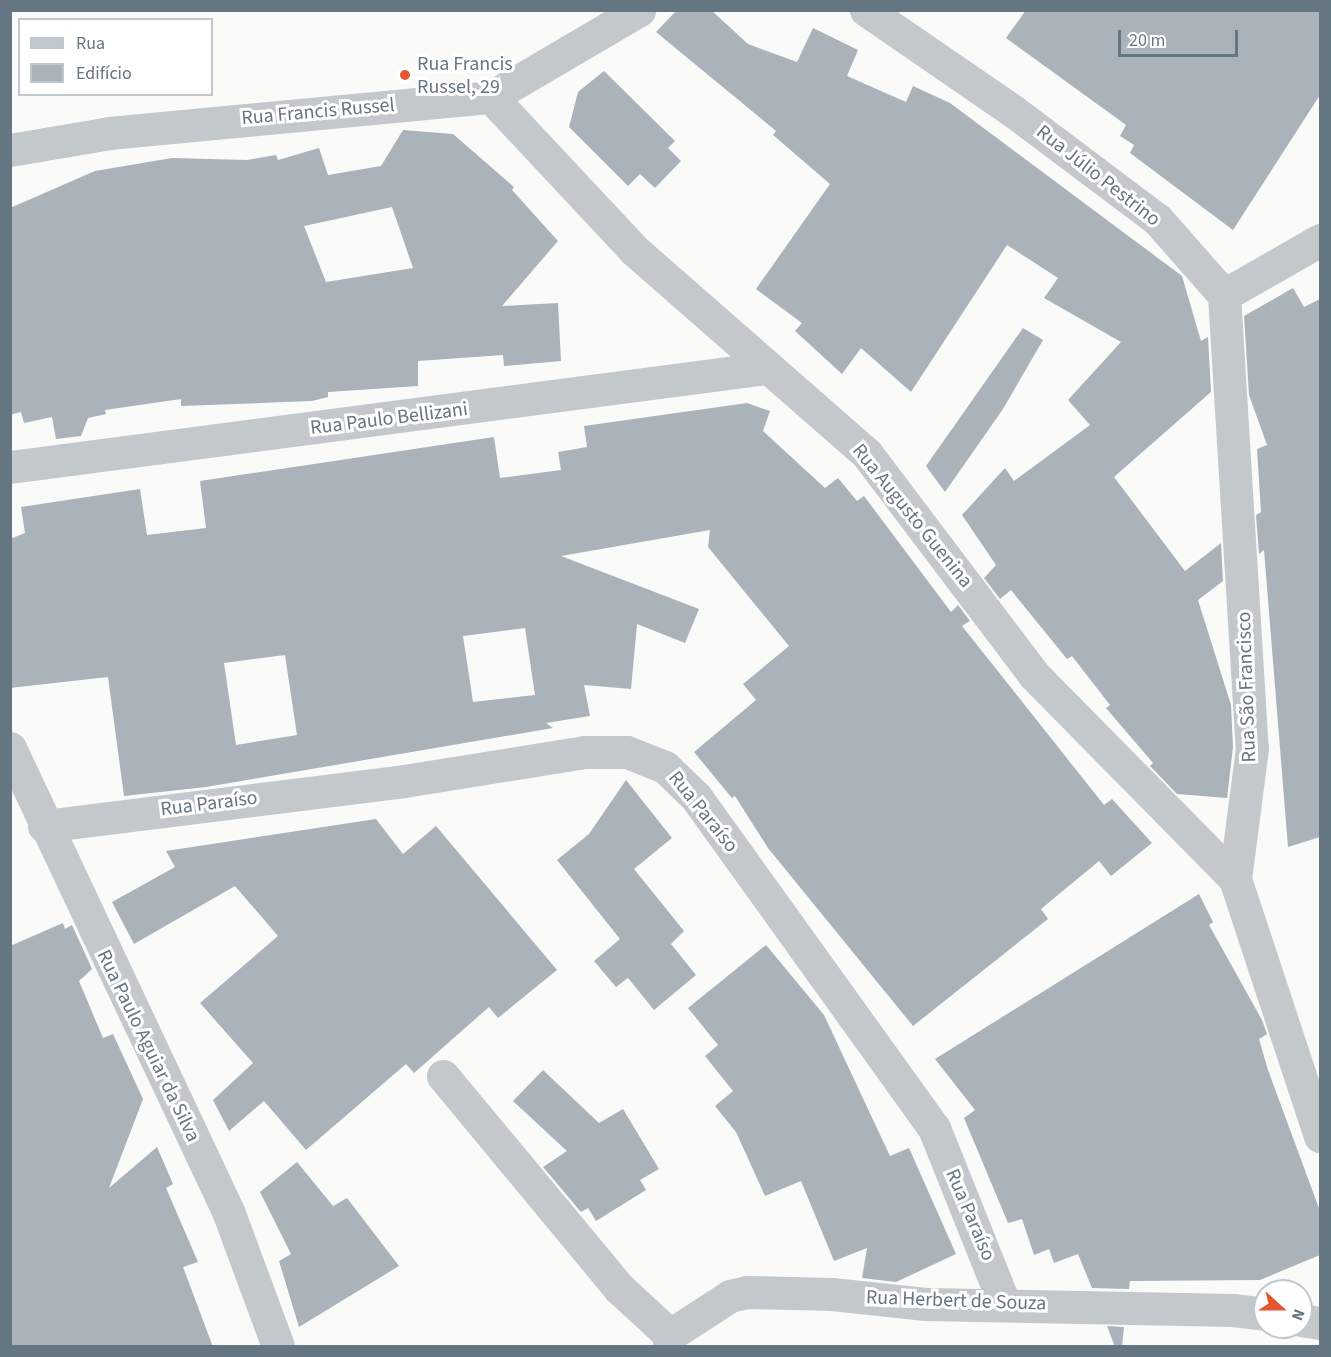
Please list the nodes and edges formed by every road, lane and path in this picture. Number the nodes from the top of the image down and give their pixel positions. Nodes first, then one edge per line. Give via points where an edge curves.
1 (639, 10) edge
2 (866, 10) edge
3 (491, 97) junction
4 (10, 150) edge
5 (1320, 240) edge
6 (1224, 295) junction
7 (766, 368) junction
8 (10, 467) edge
9 (10, 748) edge
10 (44, 826) junction
11 (1235, 879) junction
12 (443, 1076) dead end
13 (1320, 1136) edge
14 (1004, 1304) junction
15 (1253, 1314) edge
16 (669, 1341) edge
17 (278, 1347) edge

1 - 3 street, Rua Francis Russel
2 - 6 street, Rua Júlio Pestrino via 1013,111 1157,219
3 - 4 street, Rua Francis Russel via 100,134
3 - 7 street, Rua Augusto Guenina via 633,249
5 - 6 street
6 - 11 street, Rua São Francisco via 1252,748
7 - 8 street, Rua Paulo Bellizani
7 - 11 street, Rua Augusto Guenina via 867,454 1034,675
9 - 10 street, Rua Paulo Aguiar da Silva
10 - 14 street, Rua Paraíso via 404,781 585,752 627,752 665,766 696,797 934,1128
10 - 17 street, Rua Paulo Aguiar da Silva via 228,1211
11 - 13 street, Rua São Francisco
12 - 16 street via 619,1288
14 - 15 street, Rua Herbert de Souza
14 - 16 street, Rua Herbert de Souza via 925,1304 832,1294 747,1292 730,1296

